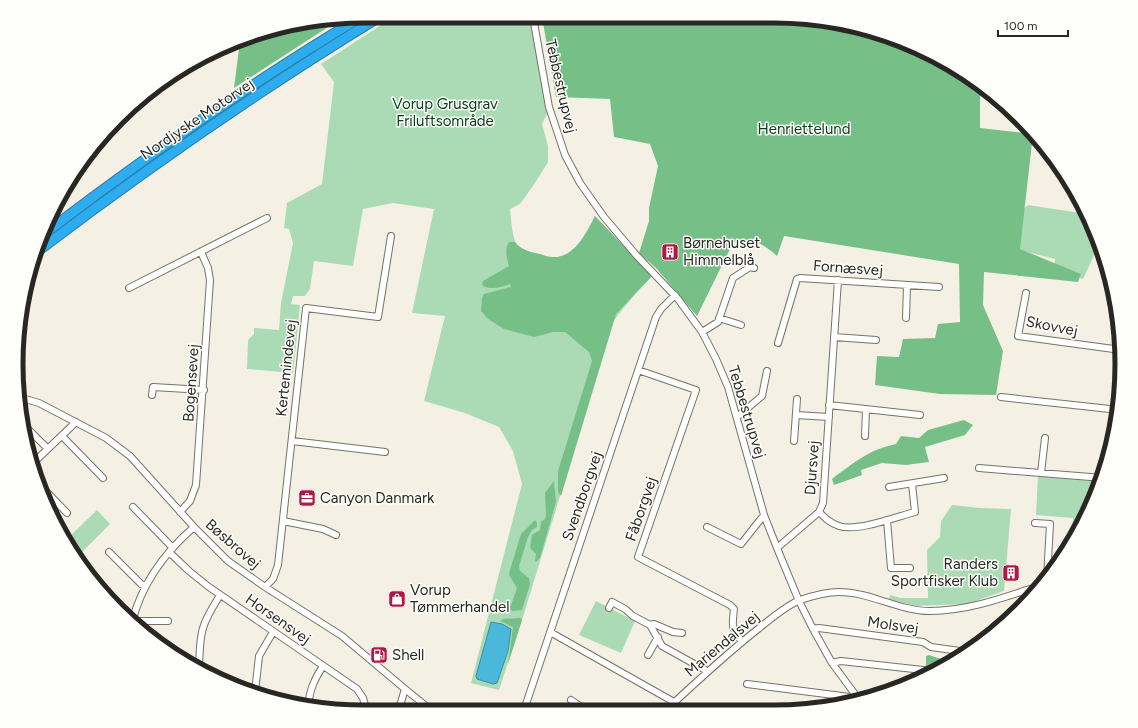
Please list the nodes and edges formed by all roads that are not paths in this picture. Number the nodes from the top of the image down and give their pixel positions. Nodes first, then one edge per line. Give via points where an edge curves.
1 (370, 23) edge
2 (534, 23) edge
3 (350, 24) edge
4 (266, 218) dead end
5 (51, 228) edge
6 (391, 236) dead end
7 (44, 247) edge
8 (201, 252) junction
9 (754, 268) dead end
10 (744, 271) junction
11 (749, 277) dead end
12 (838, 280) junction
13 (907, 285) junction
14 (939, 287) dead end
15 (128, 288) dead end
16 (1026, 293) dead end
17 (674, 295) junction
18 (719, 318) junction
19 (906, 318) dead end
20 (740, 325) dead end
21 (702, 332) junction
22 (834, 337) junction
23 (876, 340) dead end
24 (778, 343) dead end
25 (1114, 349) edge
26 (638, 370) junction
27 (767, 372) dead end
28 (204, 390) junction
29 (152, 395) dead end
30 (1001, 396) dead end
31 (25, 399) edge
32 (797, 399) dead end
33 (829, 405) junction
34 (866, 409) junction
35 (1112, 409) edge
36 (796, 415) junction
37 (920, 415) dead end
38 (737, 417) junction
39 (829, 417) junction
40 (76, 422) junction
41 (30, 431) edge
42 (62, 436) junction
43 (865, 436) dead end
44 (1045, 438) dead end
45 (292, 441) junction
46 (794, 441) dead end
47 (48, 449) junction
48 (385, 452) dead end
49 (37, 459) edge
50 (979, 468) dead end
51 (1041, 473) junction
52 (1096, 477) edge
53 (103, 478) dead end
54 (944, 478) dead end
55 (912, 484) junction
56 (889, 487) dead end
57 (49, 495) edge
58 (133, 507) dead end
59 (180, 512) junction
60 (819, 512) junction
61 (67, 513) dead end
62 (764, 515) junction
63 (887, 520) junction
64 (283, 521) junction
65 (1035, 523) dead end
66 (194, 527) junction
67 (707, 527) dead end
68 (336, 535) dead end
69 (777, 548) junction
70 (171, 550) junction
71 (108, 552) dead end
72 (1048, 562) junction
73 (1052, 562) edge
74 (910, 568) dead end
75 (1048, 568) edge
76 (145, 586) junction
77 (265, 587) junction
78 (1030, 589) edge
79 (220, 595) junction
80 (799, 601) junction
81 (609, 608) dead end
82 (134, 615) edge
83 (168, 621) dead end
84 (141, 622) edge
85 (650, 625) junction
86 (813, 629) junction
87 (667, 630) junction
88 (274, 632) junction
89 (550, 632) junction
90 (682, 633) dead end
91 (659, 640) junction
92 (742, 642) junction
93 (958, 651) edge
94 (648, 655) dead end
95 (199, 662) edge
96 (832, 663) junction
97 (323, 666) junction
98 (925, 670) edge
99 (707, 671) junction
100 (747, 684) dead end
101 (255, 687) edge
102 (405, 689) junction
103 (855, 695) edge
104 (847, 697) edge
105 (309, 700) edge
106 (571, 700) dead end
107 (674, 702) junction
108 (365, 705) edge
109 (400, 705) edge
110 (425, 705) edge
111 (526, 705) edge
112 (578, 705) edge
113 (671, 705) edge

1 - 7 highway, Nordjyske Motorvej via 205,129
2 - 17 street, Tebbestrupvej via 549,106 565,155 580,183 604,216
3 - 5 highway, Nordjyske Motorvej via 204,118
4 - 8 street
6 - 45 street, Kertemindevej via 378,316 306,308
8 - 15 street
8 - 28 street, Bogensevej via 210,280
9 - 10 street via 750,267
10 - 11 street
10 - 18 street via 733,278
12 - 13 street, Fornæsvej
12 - 22 street, Djursvej
12 - 24 street, Fornæsvej via 797,279
13 - 14 street, Fornæsvej
13 - 19 street
16 - 25 street, Skovvej via 1018,336
17 - 21 street, Tebbestrupvej
17 - 26 street, Svendborgvej via 656,317
18 - 20 street
18 - 21 street via 718,322
21 - 38 street, Tebbestrupvej via 724,377
22 - 23 street
22 - 33 street, Djursvej
26 - 89 street, Svendborgvej
26 - 92 street, Fåborgvej via 696,390 638,557 730,605 734,609 734,631
27 - 38 street via 762,396
28 - 29 street via 153,387
28 - 59 street, Bogensevej via 196,485 190,501
30 - 35 street
31 - 40 street, Bøsbrovej via 39,402
32 - 36 street, Djursvej
33 - 34 street
33 - 39 street, Djursvej
34 - 37 street
34 - 43 street
36 - 39 street
36 - 46 street, Djursvej
38 - 62 street, Tebbestrupvej
39 - 60 street, Djursvej via 824,498
40 - 42 street
40 - 59 street, Bøsbrovej via 106,438 130,456
41 - 47 street
42 - 47 street
42 - 53 street
44 - 51 street
45 - 48 street
45 - 64 street, Kertemindevej
47 - 49 street
50 - 51 street
51 - 52 street
54 - 55 street
55 - 56 street
55 - 63 street via 915,512
57 - 61 street
58 - 70 street, Horsensvej
59 - 66 street, Bøsbrovej
60 - 63 street via 828,521 847,528
60 - 69 street, Djursvej
62 - 67 street via 741,544
62 - 69 street, Tebbestrupvej
63 - 74 street via 891,568
64 - 68 street via 323,529
64 - 77 street, Kertemindevej via 278,565 273,579
65 - 72 street via 1050,524
66 - 70 street
66 - 77 street, Bøsbrovej via 228,561
69 - 80 street, Tebbestrupvej
70 - 76 street via 156,567
70 - 79 street, Horsensvej via 189,570
71 - 76 street
72 - 73 street
72 - 75 street
76 - 82 street
77 - 102 street, Bøsbrovej via 342,636
78 - 80 street, Mariendalsvej via 982,604 930,611 838,592
79 - 88 street, Horsensvej
79 - 95 street via 203,626
80 - 86 street, Tebbestrupvej
80 - 92 street, Mariendalsvej
81 - 85 street via 612,602
83 - 84 street
85 - 87 street via 654,624
85 - 91 street
86 - 93 street, Molsvej via 923,642 931,647
86 - 96 street, Tebbestrupvej
87 - 90 street
87 - 91 street
88 - 97 street, Horsensvej
88 - 101 street via 259,656
89 - 107 street
89 - 111 street, Svendborgvej
91 - 94 street
91 - 99 street via 662,646
92 - 99 street, Mariendalsvej
96 - 98 street via 841,661
96 - 103 street, Tebbestrupvej
97 - 105 street via 313,681
97 - 108 street, Horsensvej via 357,689
99 - 107 street, Mariendalsvej
100 - 104 street
102 - 109 street
102 - 110 street, Bøsbrovej
106 - 112 street
107 - 113 street, Mariendalsvej

